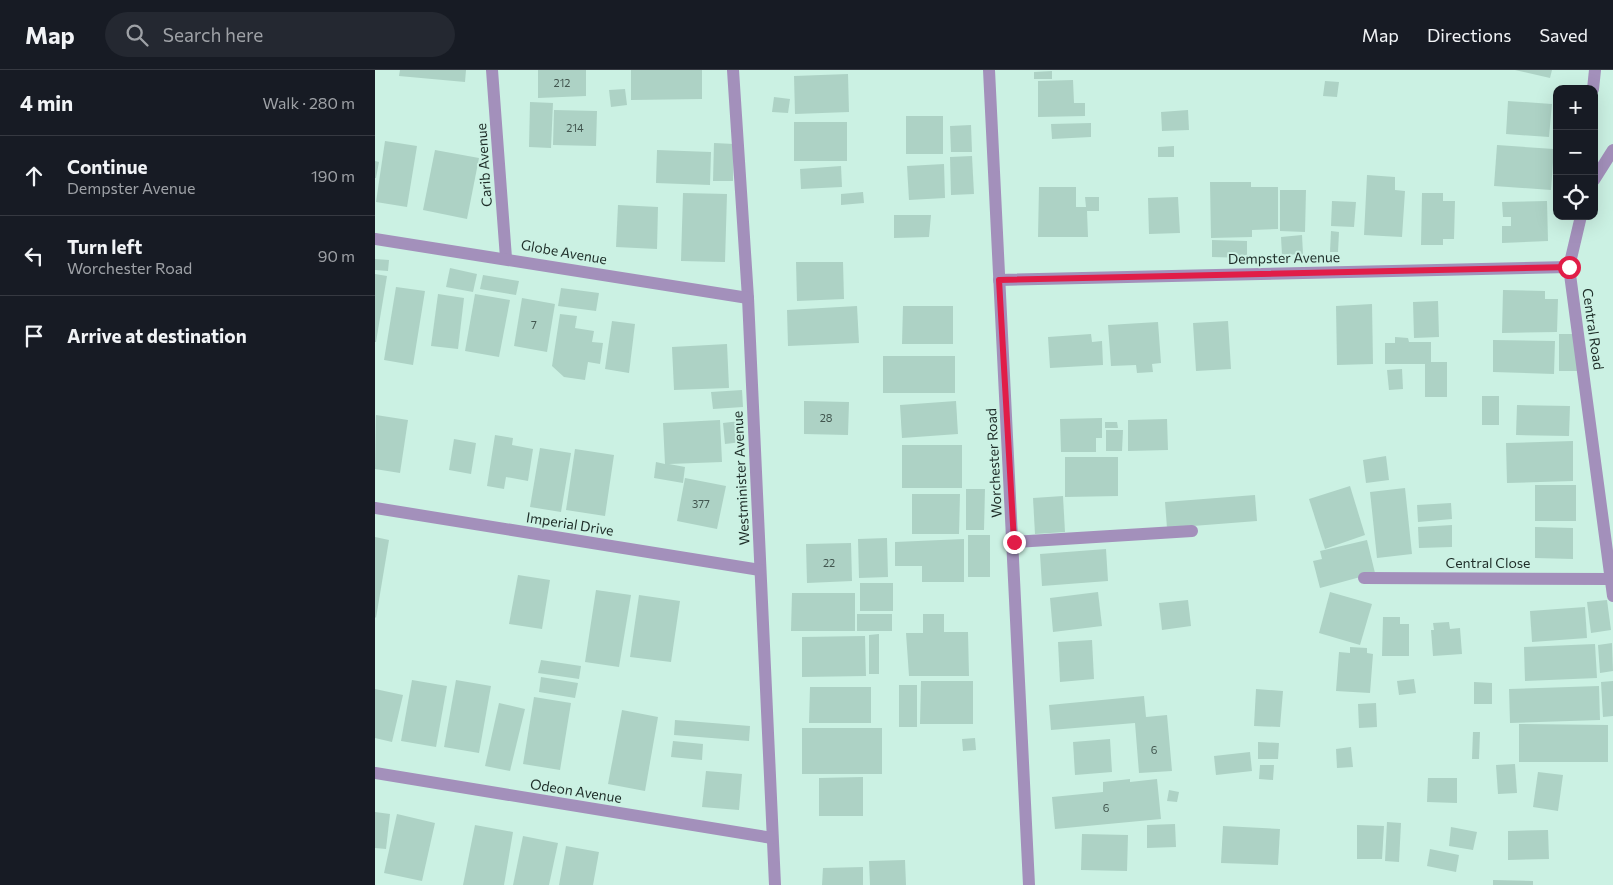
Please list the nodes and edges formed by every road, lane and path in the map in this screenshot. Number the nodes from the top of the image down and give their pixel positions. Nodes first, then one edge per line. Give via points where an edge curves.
1 (492, 70) edge
2 (733, 70) edge
3 (989, 70) edge
4 (1595, 70) edge
5 (1593, 85) edge
6 (1613, 150) edge
7 (1597, 175) edge
8 (1580, 220) edge
9 (375, 239) edge
10 (506, 258) junction
11 (1569, 267) junction
12 (999, 280) junction
13 (748, 298) junction
14 (375, 508) edge
15 (1192, 531) dead end
16 (1014, 542) junction
17 (760, 570) junction
18 (1364, 578) dead end
19 (1612, 579) edge
20 (1613, 596) edge
21 (375, 773) edge
22 (772, 838) junction
23 (775, 885) edge
24 (1029, 885) edge

1 - 10 street, Carib Avenue
2 - 13 street, Westminister Avenue
3 - 12 street, Worchester Road
4 - 5 street
6 - 7 street
8 - 11 street, Central Road
9 - 10 street, Globe Avenue
10 - 13 street, Globe Avenue
11 - 12 street, Dempster Avenue
11 - 19 street, Central Road
12 - 16 street, Worchester Road
13 - 17 street, Westminister Avenue
14 - 17 street, Imperial Drive
15 - 16 street
16 - 24 street, Worchester Road
17 - 22 street, Westminister Avenue
18 - 19 street, Central Close
19 - 20 street, Central Road
21 - 22 street, Odeon Avenue
22 - 23 street, Westminister Avenue

